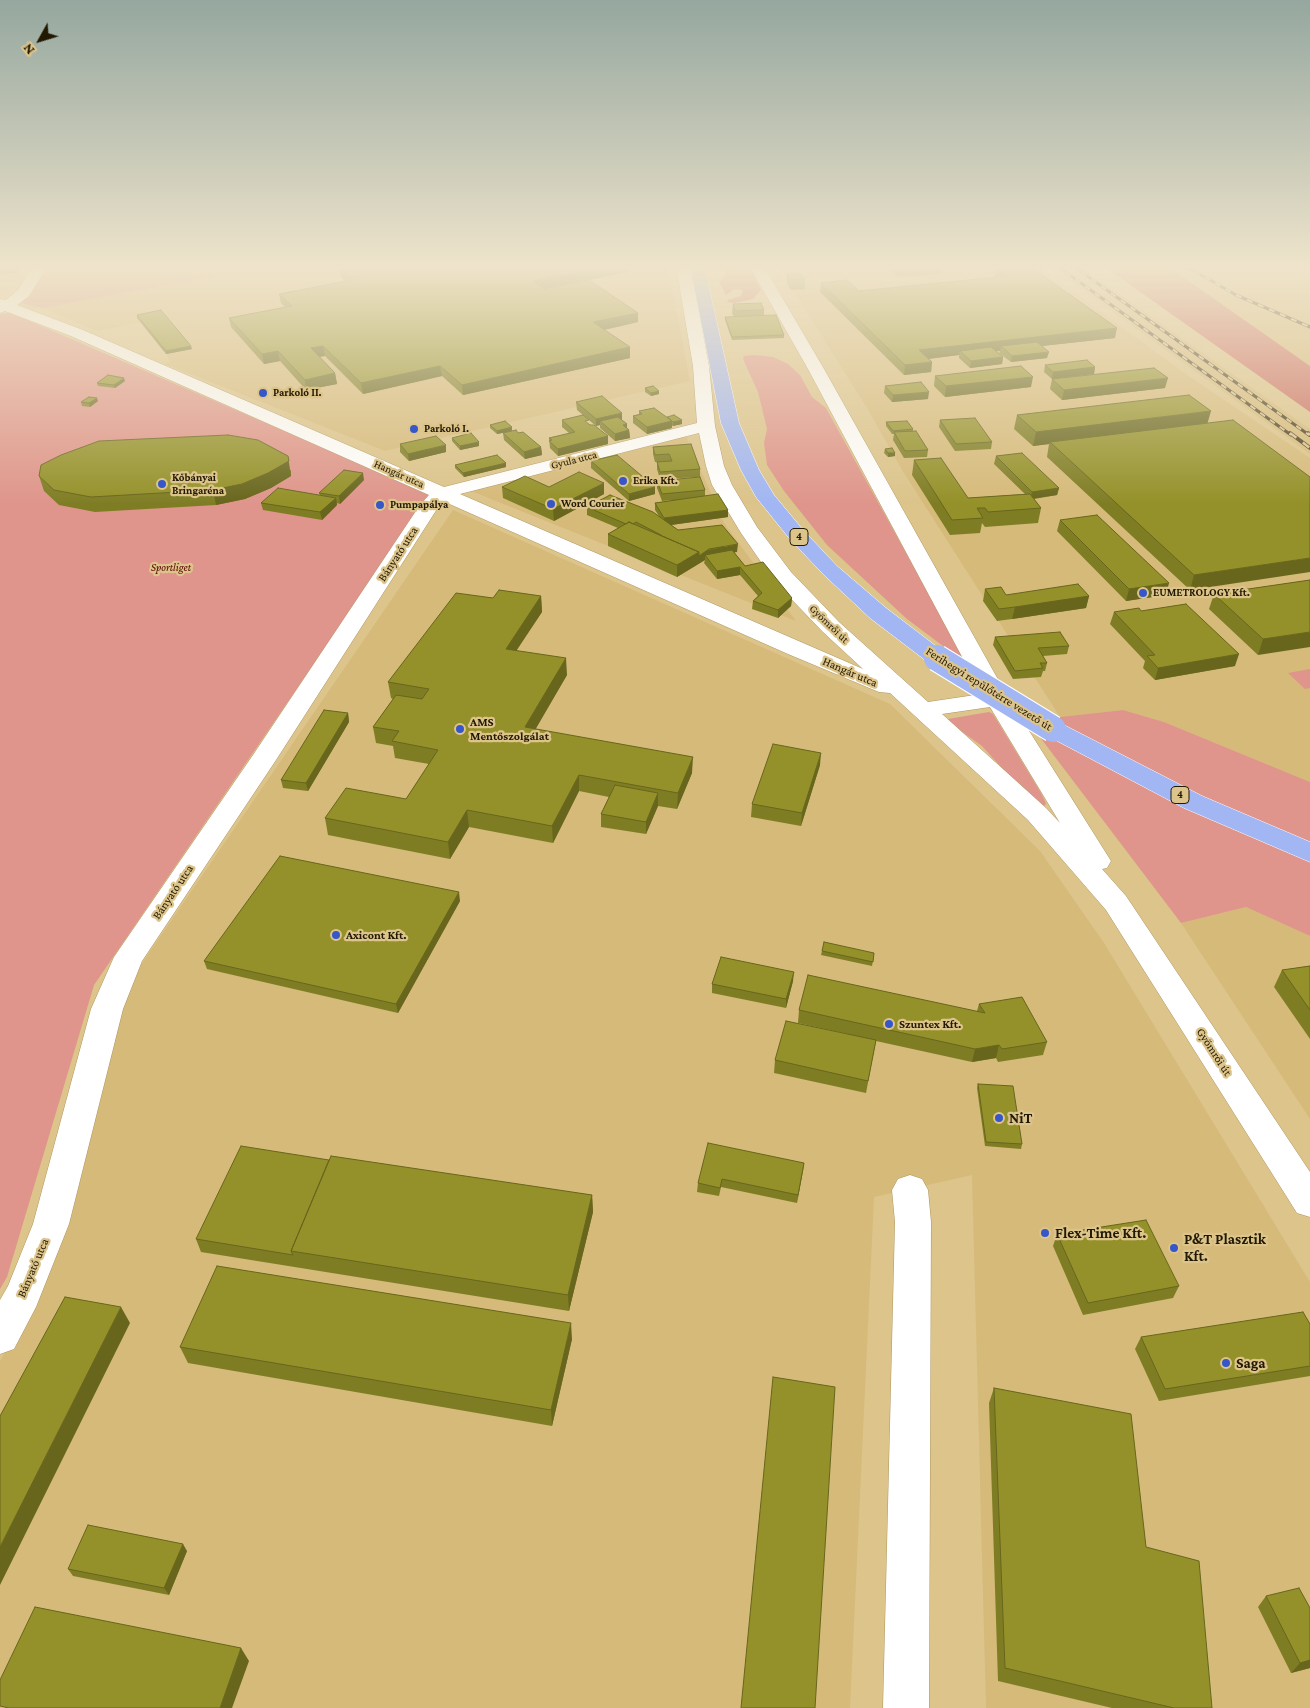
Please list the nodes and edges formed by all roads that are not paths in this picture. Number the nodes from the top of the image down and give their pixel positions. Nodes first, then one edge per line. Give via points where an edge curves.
1 (101, 345) edge
2 (697, 345) edge
3 (714, 345) edge
4 (802, 345) edge
5 (706, 426) junction
6 (443, 494) junction
7 (831, 627) junction
8 (796, 649) junction
9 (997, 699) junction
10 (913, 702) junction
11 (1310, 853) edge
12 (1116, 903) junction
13 (910, 1190) dead end
14 (1310, 1202) edge
15 (0, 1336) edge
16 (906, 1708) edge

1 - 6 street, Hangár utca
2 - 5 street, Gyömrői út
3 - 11 main road, Ferihegyi repülőtérre vezető út / 4, bridge via 730,423 750,470 796,534 878,613 937,658 1053,729 1185,798
4 - 9 street, Gyömrői út
5 - 6 street, Gyula utca
5 - 7 street, Gyömrői út via 722,485 748,529 783,577
6 - 8 street, Hangár utca
6 - 15 street, Bányató utca via 430,505 129,957 107,1009 51,1224 23,1295
7 - 8 street, Hangár utca via 824,643
7 - 10 street, Gyömrői út
8 - 10 street, Hangár utca
9 - 10 street
9 - 12 street, Gyömrői út via 1103,870
10 - 12 street, Gyömrői út via 1037,814
12 - 14 street, Gyömrői út
13 - 16 street via 914,1222

